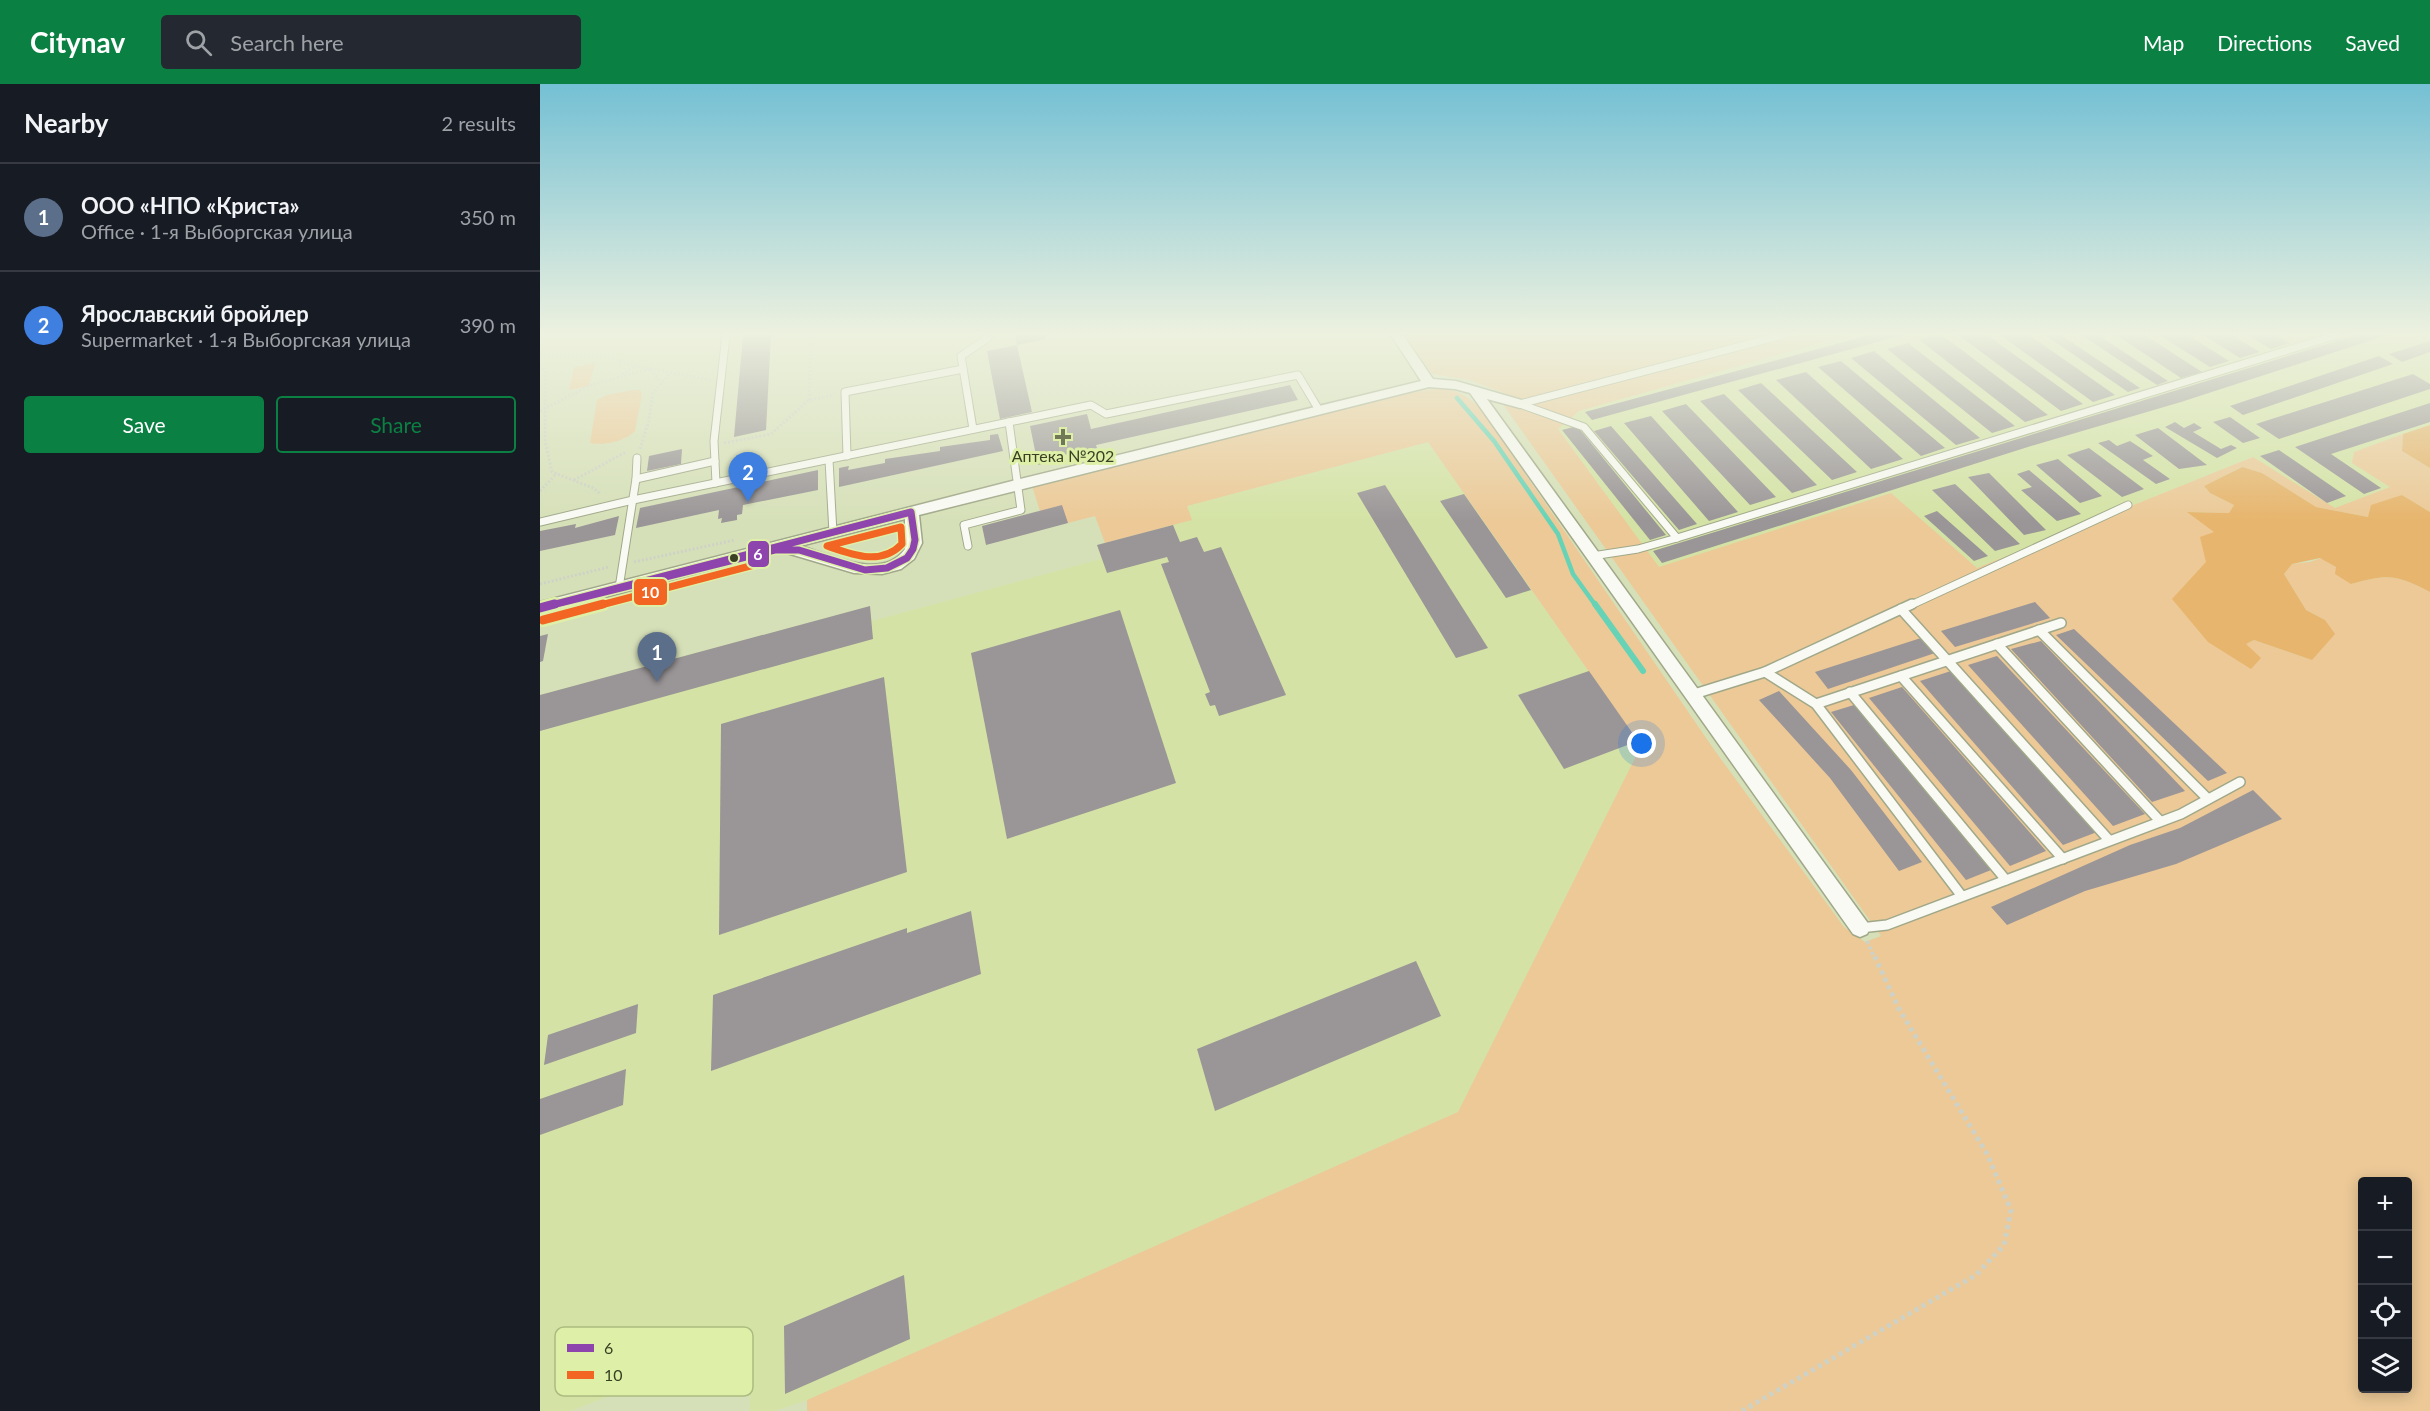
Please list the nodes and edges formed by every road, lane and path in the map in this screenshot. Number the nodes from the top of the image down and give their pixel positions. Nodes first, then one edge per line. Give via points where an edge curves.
1 (566, 397) edge
2 (652, 397) edge
3 (719, 397) edge
4 (809, 397) edge
5 (823, 397) edge
6 (845, 397) edge
7 (968, 397) edge
8 (1190, 397) edge
9 (1311, 397) edge
10 (1372, 397) edge
11 (1479, 397) edge
12 (1494, 397) edge
13 (1547, 397) edge
14 (2134, 397) edge
15 (809, 400) junction
16 (1520, 404) junction
17 (542, 410) edge
18 (1319, 410) junction
19 (1009, 422) junction
20 (973, 429) junction
21 (540, 438) edge
22 (545, 441) junction
23 (642, 444) junction
24 (715, 445) junction
25 (847, 456) junction
26 (637, 458) joint
27 (828, 459) junction
28 (715, 461) junction
29 (557, 473) junction
30 (636, 478) junction
31 (574, 480) junction
32 (716, 483) junction
33 (1016, 485) junction
34 (540, 492) edge
35 (633, 500) junction
36 (614, 504) junction
37 (2128, 505) dead end
38 (911, 512) junction
39 (540, 522) edge
40 (833, 533) junction
41 (1677, 538) junction
42 (968, 546) dead end
43 (760, 552) junction
44 (1592, 556) junction
45 (619, 588) junction
46 (540, 608) edge
47 (1901, 609) junction
48 (2061, 623) dead end
49 (2039, 630) junction
50 (1997, 644) junction
51 (1950, 660) junction
52 (1765, 672) junction
53 (1901, 676) junction
54 (1850, 693) junction
55 (1691, 695) junction
56 (1816, 704) junction
57 (2240, 782) dead end
58 (2208, 799) junction
59 (2160, 821) junction
60 (2109, 840) junction
61 (2063, 859) junction
62 (2006, 880) junction
63 (1961, 895) junction
64 (1860, 928) junction
65 (1742, 1411) edge

1 - 17 path
2 - 23 path
3 - 24 lane
4 - 15 path
5 - 15 path
6 - 25 lane
7 - 20 lane
8 - 19 lane via 1106,414 1091,405
9 - 18 lane
10 - 18 street
11 - 44 street
12 - 16 street
13 - 16 lane
14 - 41 lane
15 - 24 path via 771,434
16 - 41 lane via 1584,427
17 - 22 path
18 - 33 street
19 - 20 lane
19 - 33 lane
20 - 25 lane
21 - 22 path
22 - 29 path via 552,472
23 - 26 path
23 - 31 path
24 - 28 lane
25 - 27 lane
26 - 30 lane
27 - 32 lane
27 - 40 lane
28 - 30 lane
28 - 32 lane
29 - 31 path
29 - 34 path
30 - 35 lane
31 - 36 path
32 - 35 lane
33 - 38 street
33 - 42 lane via 1021,510 964,525
35 - 36 lane
35 - 45 lane
36 - 39 lane
37 - 47 lane
38 - 40 street
38 - 43 street via 913,549 907,558 887,568 865,570 799,550
40 - 43 street
41 - 44 lane
43 - 45 street
44 - 55 street
45 - 46 street
47 - 51 lane
47 - 52 lane
48 - 49 lane
49 - 50 lane
49 - 58 lane
50 - 51 lane
50 - 59 lane
51 - 53 lane
51 - 60 lane
52 - 55 lane
52 - 56 lane
53 - 54 lane
53 - 61 lane
54 - 56 lane
54 - 62 lane
55 - 64 street
56 - 63 lane
57 - 58 lane
58 - 59 lane
59 - 60 lane
60 - 61 lane
61 - 62 lane
62 - 63 lane
63 - 64 lane via 1887,925
64 - 65 path via 1899,1009 1987,1154 2011,1210 2004,1245 1976,1275

